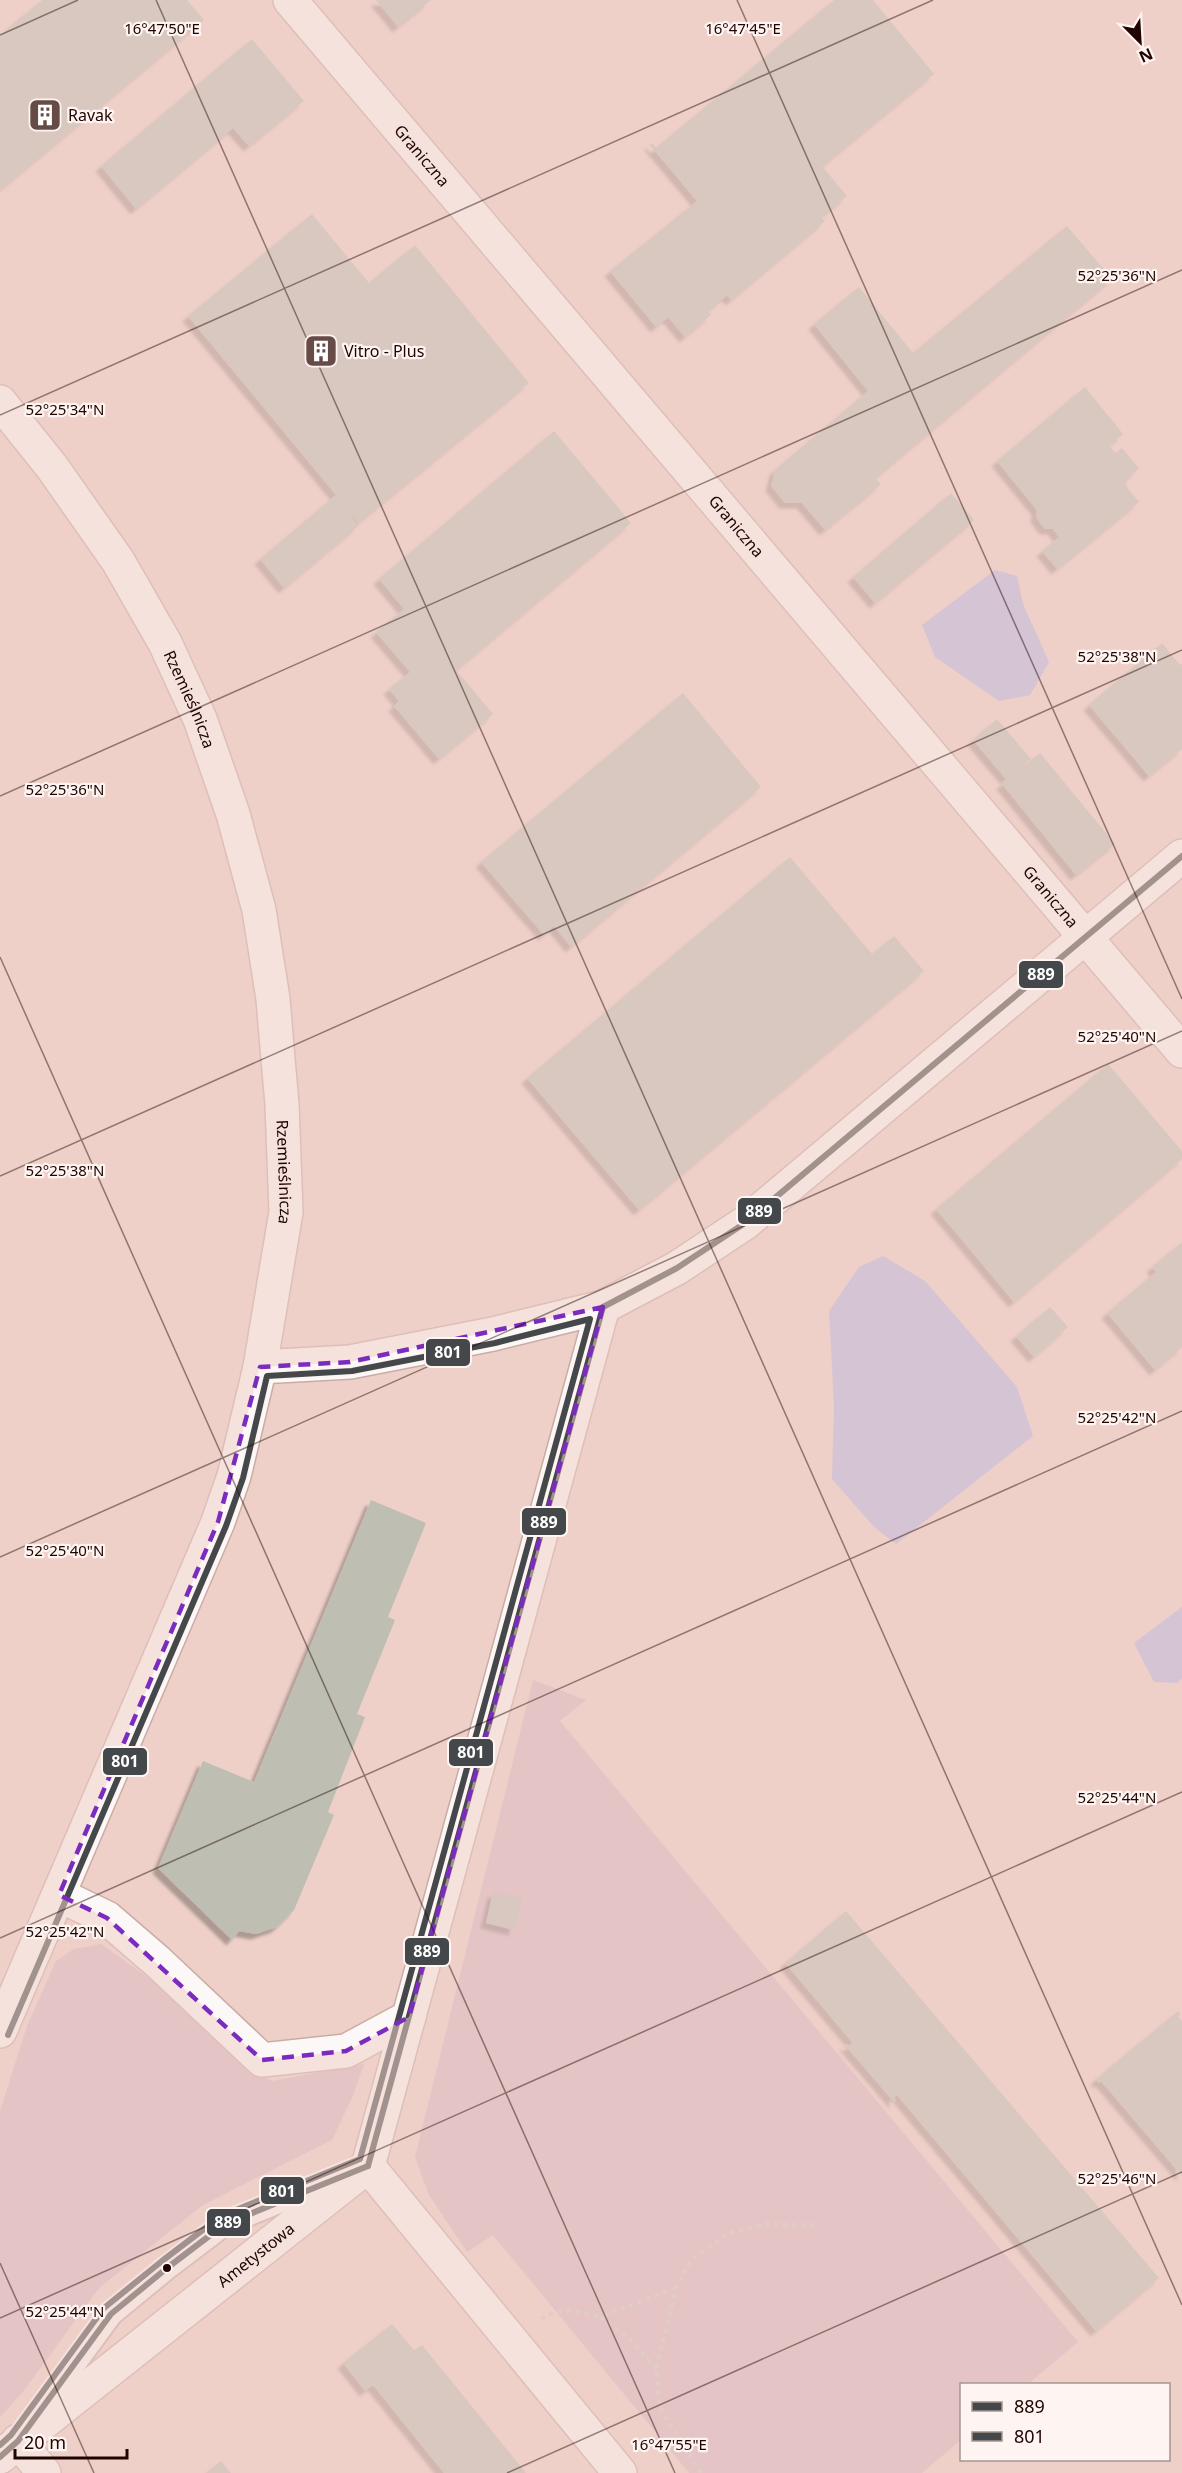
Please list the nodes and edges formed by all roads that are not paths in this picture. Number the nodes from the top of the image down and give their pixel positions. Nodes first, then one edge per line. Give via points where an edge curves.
1 (291, 0) edge
2 (0, 402) edge
3 (1182, 856) edge
4 (1086, 937) junction
5 (1182, 1051) edge
6 (603, 1307) junction
7 (260, 1367) junction
8 (59, 1895) junction
9 (409, 2017) junction
10 (0, 2031) edge
11 (368, 2166) junction
12 (9, 2449) edge
13 (44, 2473) edge
14 (620, 2473) edge

1 - 4 street, Graniczna
2 - 7 street, Rzemieślnicza via 52,467 118,561 165,643 200,719 242,846 259,910 273,999 283,1115 286,1212
3 - 4 street
4 - 5 street, Graniczna
4 - 6 street via 745,1223 677,1268
6 - 7 street via 494,1334 350,1362
6 - 9 street
7 - 8 street, Rzemieślnicza via 234,1476 218,1522
8 - 9 street via 107,1918 262,2060 346,2051
8 - 10 street, Rzemieślnicza
9 - 11 street
11 - 12 street, Ametystowa
11 - 12 lane via 225,2224 167,2268 111,2313
11 - 14 street
12 - 13 street

